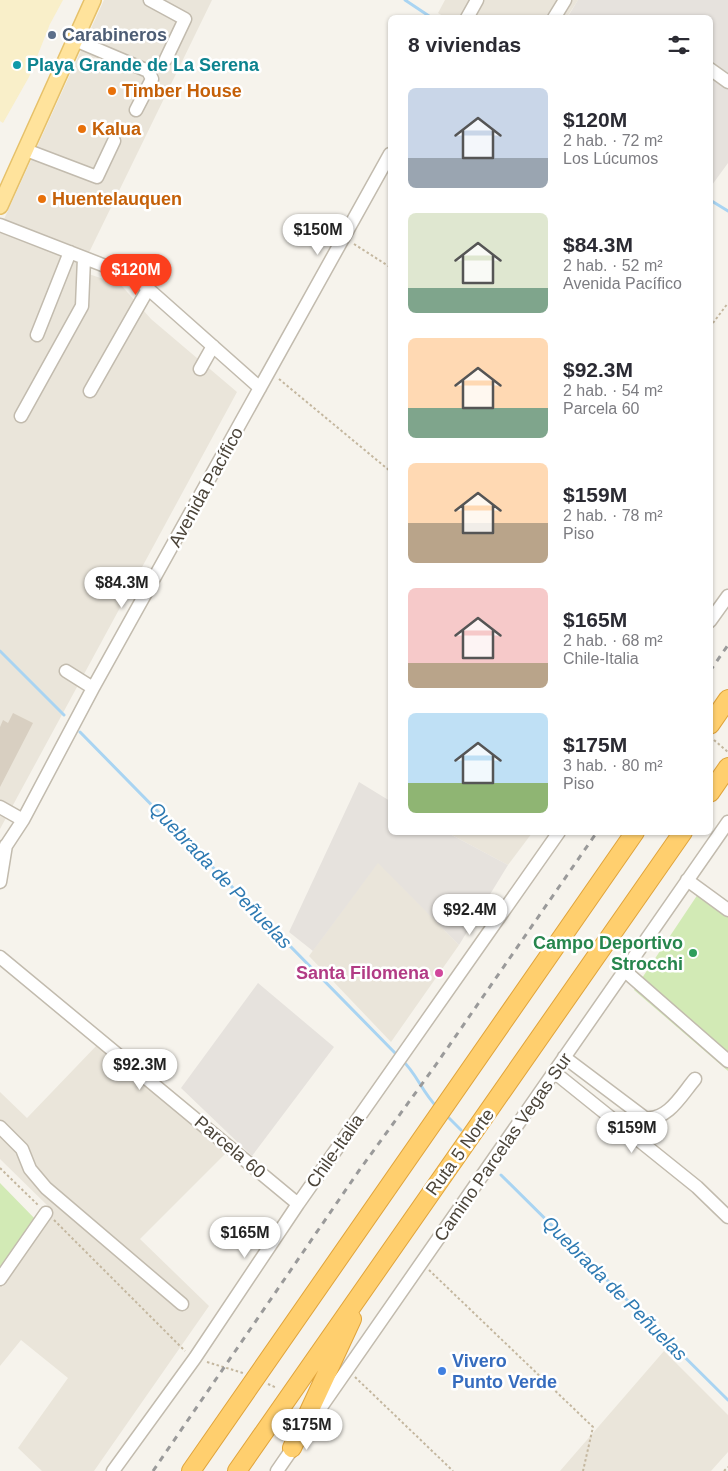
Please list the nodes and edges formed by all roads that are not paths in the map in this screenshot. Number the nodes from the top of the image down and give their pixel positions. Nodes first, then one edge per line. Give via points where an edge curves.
1 (93, 0) edge
2 (150, 0) edge
3 (565, 0) edge
4 (475, 1) edge
5 (468, 15) edge
6 (556, 15) edge
7 (75, 40) junction
8 (166, 59) dead end
9 (136, 110) dead end
10 (114, 141) dead end
11 (26, 150) junction
12 (388, 158) edge
13 (0, 206) edge
14 (0, 225) edge
15 (70, 252) junction
16 (84, 258) junction
17 (148, 289) junction
18 (37, 335) dead end
19 (213, 346) junction
20 (200, 369) dead end
21 (260, 388) junction
22 (90, 391) dead end
23 (21, 416) dead end
24 (728, 596) edge
25 (713, 618) edge
26 (66, 672) dead end
27 (93, 688) junction
28 (728, 699) edge
29 (713, 721) edge
30 (728, 767) edge
31 (713, 789) edge
32 (0, 807) edge
33 (23, 820) junction
34 (728, 822) edge
35 (558, 835) edge
36 (633, 835) edge
37 (681, 835) edge
38 (3, 850) edge
39 (688, 880) junction
40 (0, 882) edge
41 (728, 910) edge
42 (0, 957) edge
43 (625, 971) junction
44 (564, 1057) junction
45 (728, 1061) edge
46 (554, 1072) junction
47 (695, 1079) dead end
48 (0, 1127) edge
49 (298, 1204) junction
50 (46, 1213) road end
51 (728, 1217) edge
52 (374, 1273) junction
53 (0, 1279) edge
54 (182, 1304) dead end
55 (292, 1448) junction
56 (113, 1471) edge
57 (191, 1471) edge
58 (237, 1471) edge
59 (277, 1471) edge

1 - 7 main road
2 - 8 street via 185,19
3 - 6 street
4 - 5 street
7 - 9 street via 152,75
7 - 11 main road
10 - 11 street via 97,177
11 - 13 main road
12 - 21 street, Avenida Pacífico
14 - 15 street
15 - 16 street
15 - 18 street
16 - 17 street via 130,275
16 - 23 street via 82,306
17 - 19 street
17 - 22 street
19 - 20 street
19 - 21 street
21 - 27 street, Avenida Pacífico
24 - 25 street
26 - 27 street
27 - 33 street, Avenida Pacífico
28 - 29 highway
30 - 31 highway
32 - 33 street
33 - 38 street, Avenida Pacífico
34 - 39 street, Camino Parcelas Vegas Sur
35 - 49 street, Chile-Italia
36 - 57 highway
37 - 52 highway, Ruta 5 Norte
38 - 40 street, Avenida Pacífico
39 - 41 street
39 - 43 street, Camino Parcelas Vegas Sur
42 - 49 street, Parcela 60
43 - 44 street, Camino Parcelas Vegas Sur
43 - 45 street
44 - 46 street, Camino Parcelas Vegas Sur
44 - 47 street via 645,1118 666,1113
46 - 51 street via 697,1187
46 - 55 street, Camino Parcelas Vegas Sur
48 - 54 street via 22,1149 30,1169 46,1188
49 - 56 street, Chile-Italia via 195,1358
50 - 53 street
52 - 55 highway
52 - 58 highway, Ruta 5 Norte
55 - 59 street, Camino Parcelas Vegas Sur

